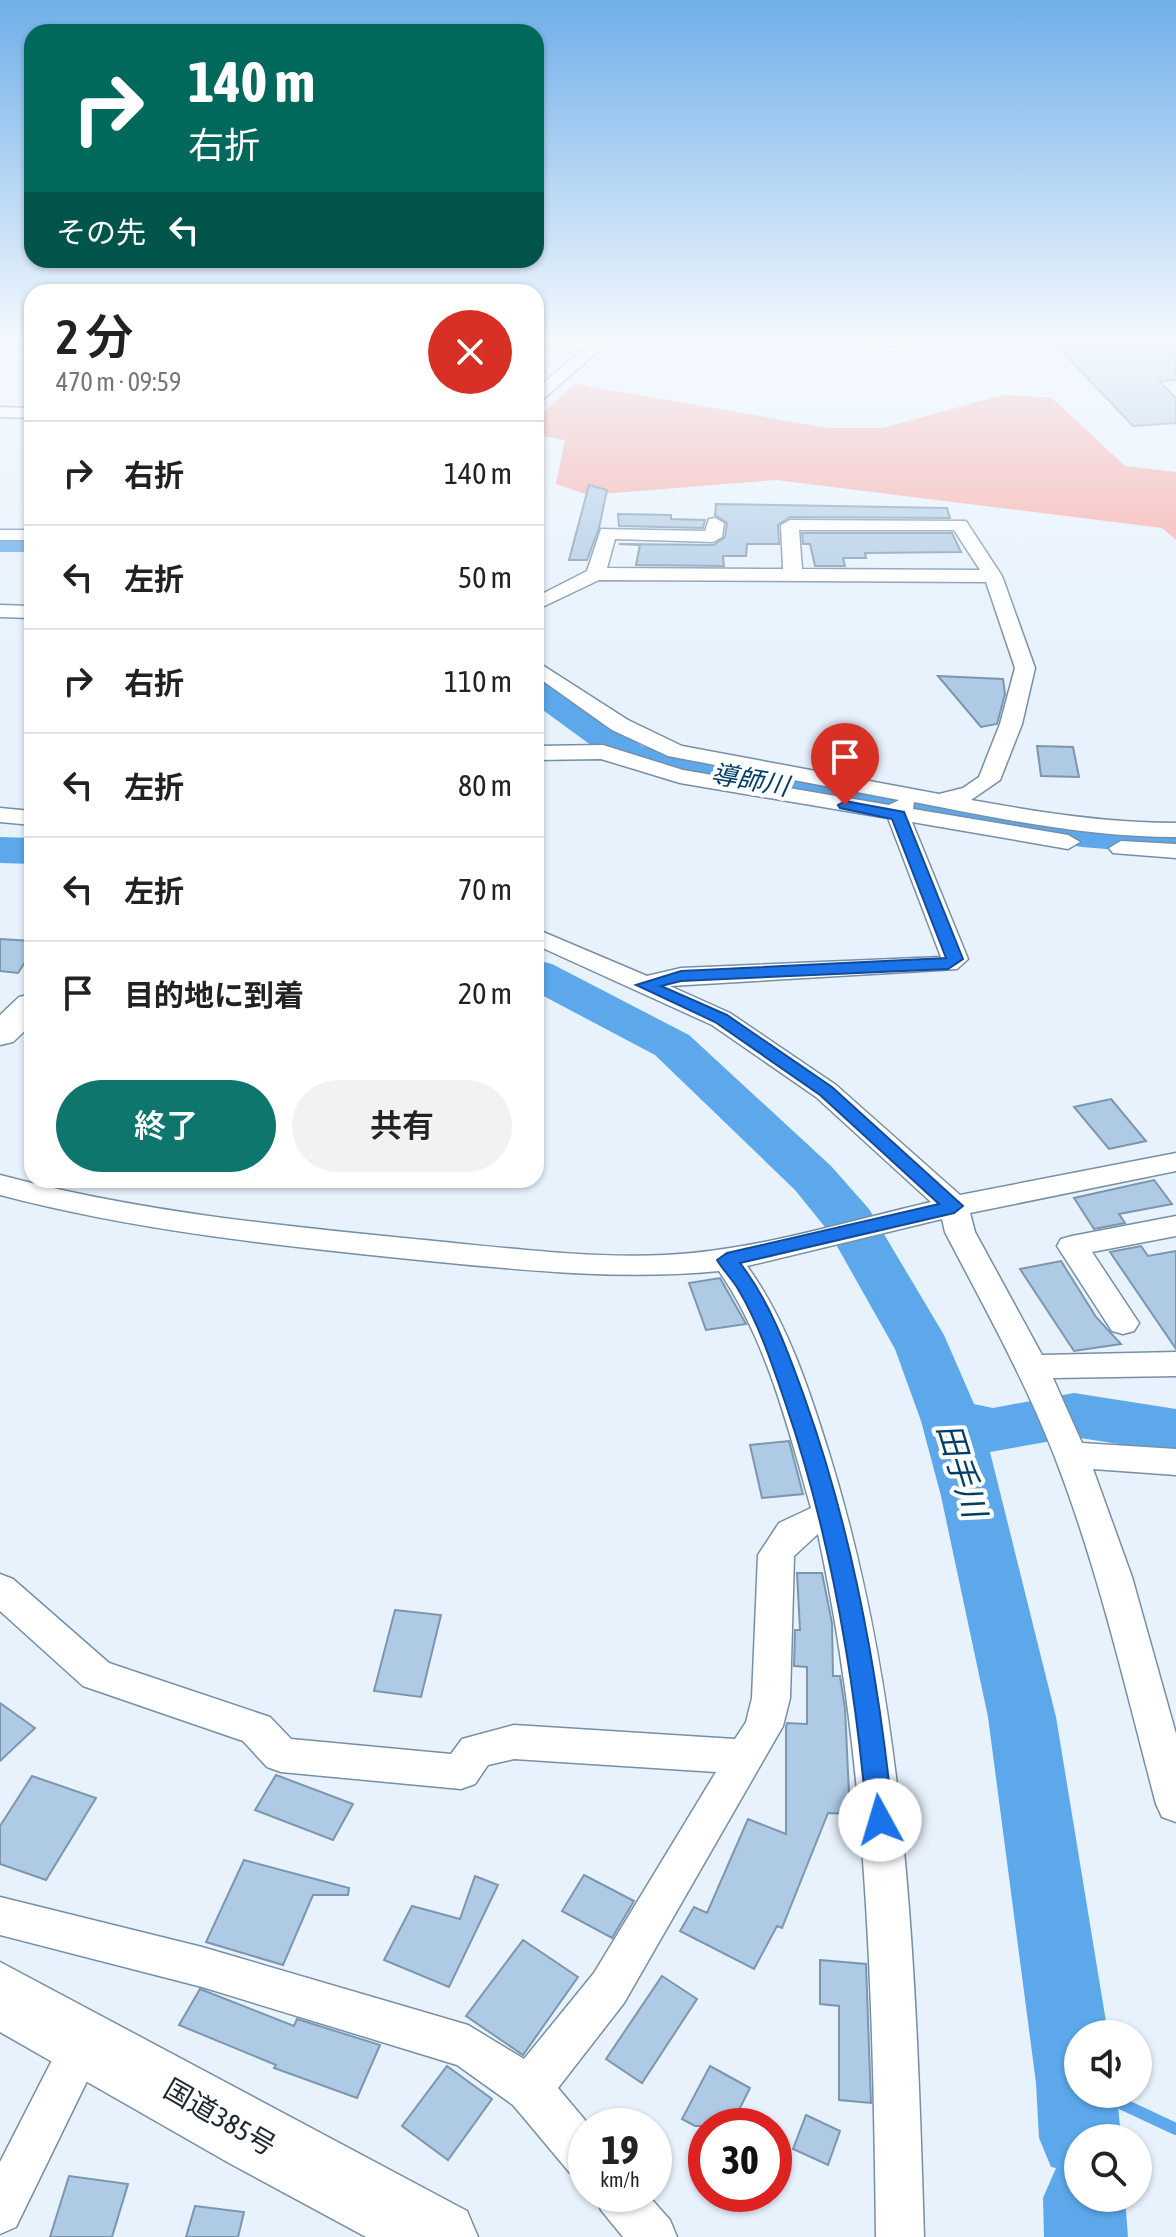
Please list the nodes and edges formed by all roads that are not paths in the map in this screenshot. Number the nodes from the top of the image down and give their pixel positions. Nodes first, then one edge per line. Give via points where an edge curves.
1 (715, 523) dead end
2 (0, 535) edge
3 (24, 535) edge
4 (793, 573) junction
5 (596, 574) junction
6 (993, 576) junction
7 (544, 600) edge
8 (0, 611) edge
9 (24, 612) edge
10 (544, 673) edge
11 (544, 753) edge
12 (931, 797) junction
13 (897, 813) junction
14 (0, 815) edge
15 (24, 817) edge
16 (1176, 830) edge
17 (1176, 851) edge
18 (544, 940) edge
19 (644, 985) junction
20 (24, 1012) edge
21 (0, 1034) edge
22 (1173, 1167) edge
23 (0, 1185) edge
24 (944, 1208) junction
25 (1176, 1226) edge
26 (734, 1257) junction
27 (1123, 1323) dead end
28 (1176, 1364) edge
29 (1038, 1380) junction
30 (1071, 1455) junction
31 (1176, 1462) edge
32 (830, 1517) junction
33 (0, 1589) edge
34 (744, 1757) junction
35 (1176, 1804) edge
36 (0, 1916) edge
37 (0, 1995) edge
38 (85, 2040) junction
39 (529, 2089) junction
40 (568, 2136) edge
41 (0, 2211) edge
42 (632, 2212) edge
43 (441, 2237) edge
44 (653, 2237) edge
45 (900, 2237) edge

1 - 5 street via 713,537 607,533
2 - 3 street
4 - 5 street
4 - 6 street
4 - 6 street via 790,525 960,525
5 - 7 street
6 - 12 street via 1022,650 1022,687 989,780 970,793
8 - 9 street
10 - 12 street via 620,725 676,751
11 - 13 street via 603,752 680,776
12 - 13 street
12 - 16 street via 1054,822
13 - 17 street via 1101,846
13 - 19 street via 955,959 948,964 681,976
14 - 15 street
18 - 19 street
19 - 24 street via 721,1019 826,1091
20 - 21 street
22 - 24 street
23 - 26 street via 71,1204 442,1253 663,1266
24 - 26 street
24 - 29 street
25 - 27 street via 1072,1246
26 - 32 street via 776,1345
28 - 29 street
29 - 30 street
30 - 31 street
30 - 35 street via 1114,1577
32 - 34 street via 805,1521 786,1535 776,1555 771,1698 764,1726
32 - 45 street via 871,1727 879,1804 897,2062
33 - 34 street via 96,1675 256,1729 281,1755 461,1772 476,1751 514,1742
34 - 39 street via 609,1988
36 - 39 street via 202,1967 468,2047
37 - 38 highway, 国道385号
38 - 41 street
38 - 43 highway, 国道385号
39 - 40 street
42 - 44 street

